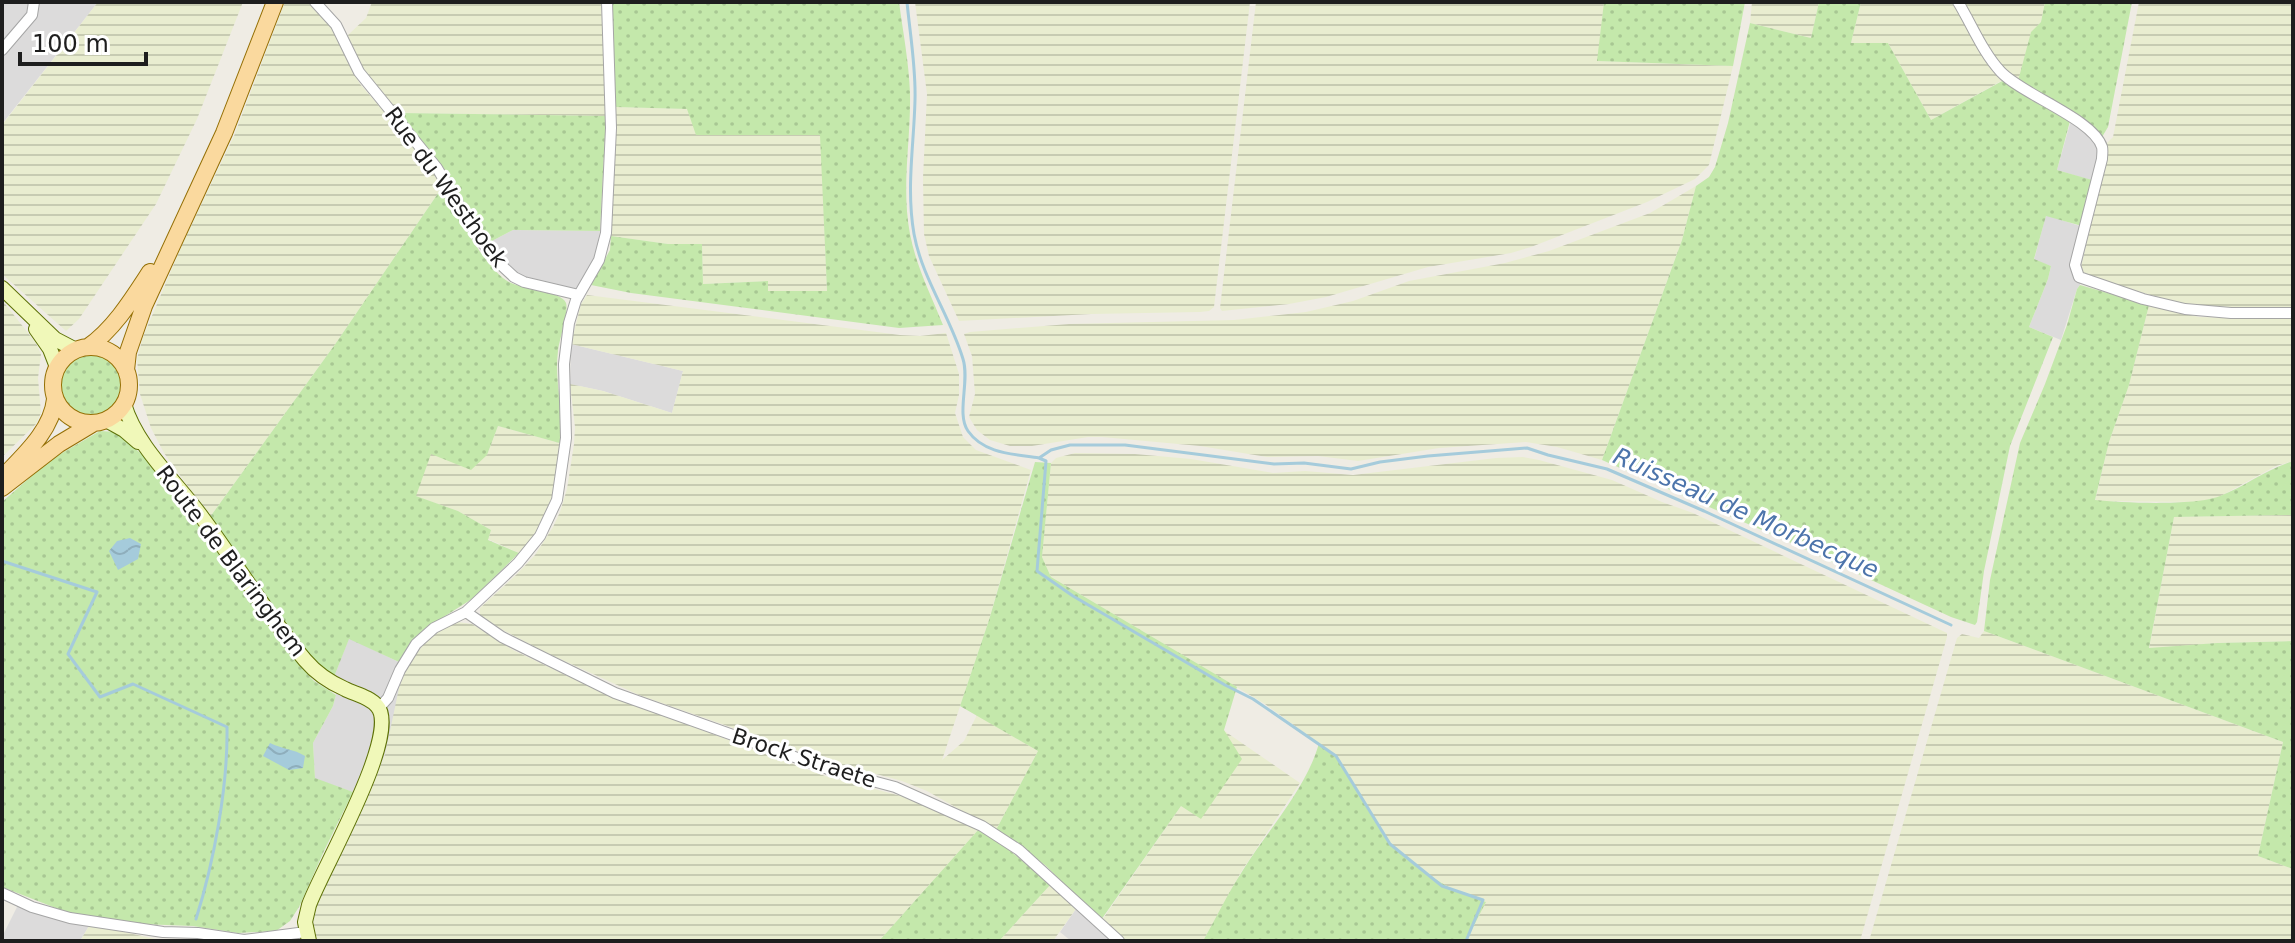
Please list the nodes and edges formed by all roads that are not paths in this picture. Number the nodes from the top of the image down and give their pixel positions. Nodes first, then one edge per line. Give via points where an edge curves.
1 (34, 2) edge
2 (275, 2) edge
3 (315, 2) edge
4 (607, 2) edge
5 (1958, 2) edge
6 (2, 50) edge
7 (183, 220) junction
8 (2, 288) edge
9 (579, 295) junction
10 (16, 303) junction
11 (2293, 313) edge
12 (82, 349) junction
13 (57, 367) junction
14 (126, 370) junction
15 (55, 399) junction
16 (124, 404) junction
17 (100, 422) junction
18 (156, 459) junction
19 (2, 478) edge
20 (2, 488) edge
21 (466, 612) junction
22 (379, 708) junction
23 (2, 893) edge
24 (307, 936) edge
25 (173, 937) edge
26 (1119, 941) edge

1 - 6 street via 32,15
2 - 7 main road via 229,124
3 - 9 street, Rue du Westhoek via 336,25 359,72 437,168 498,262 524,282
4 - 9 street via 607,223 599,260
5 - 11 street via 2000,71 2074,118 2100,144 2102,159 2075,265 2079,277 2185,309
7 - 12 main road via 129,303 103,335
7 - 14 main road via 140,316
8 - 10 street
9 - 21 street via 566,341 566,438 552,513 525,555
10 - 12 street via 55,339
10 - 13 street
12 - 13 main road
12 - 14 main road via 110,353
13 - 15 main road
14 - 16 main road
15 - 17 main road via 72,418
15 - 19 main road via 44,428
16 - 17 main road
16 - 18 street, Route de Blaringhem
17 - 18 street, Route de Blaringhem via 128,433
17 - 20 main road via 59,444
18 - 22 street, Route de Blaringhem via 305,660
21 - 22 street via 421,639
21 - 26 street, Brock Straete via 502,637 625,697 831,770 902,789 990,830
22 - 24 street via 383,720 377,752 310,900
23 - 25 street via 70,918
24 - 25 street

